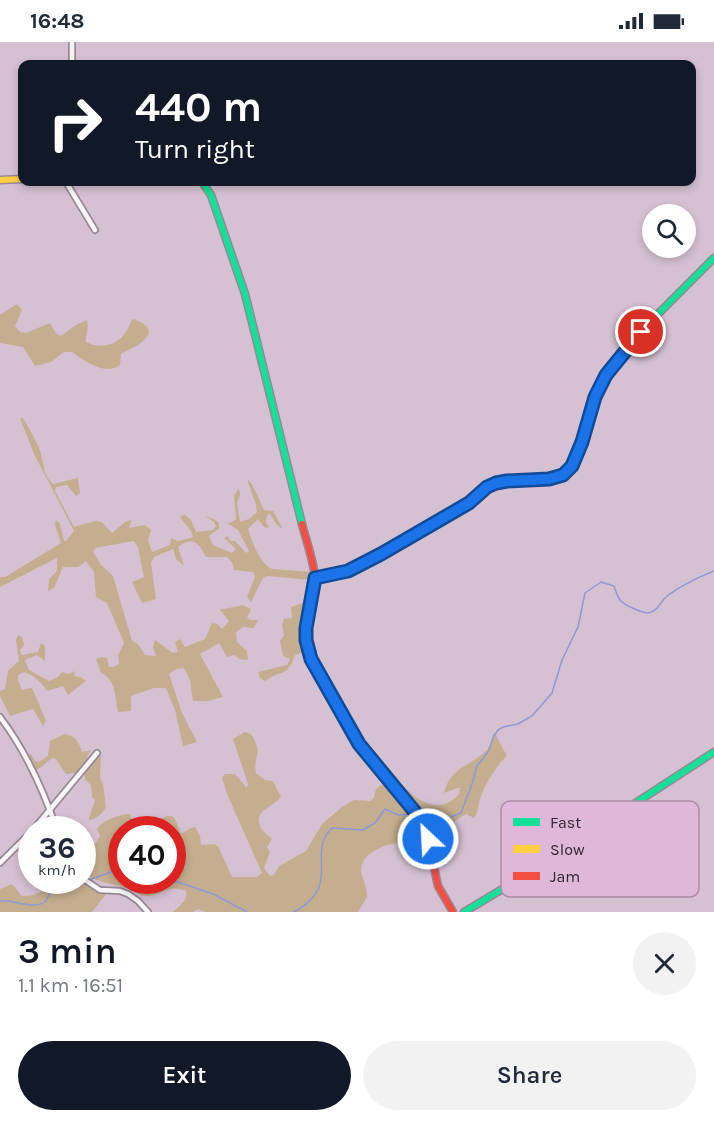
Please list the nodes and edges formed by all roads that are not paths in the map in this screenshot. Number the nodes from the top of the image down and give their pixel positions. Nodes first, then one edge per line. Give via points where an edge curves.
1 (72, 42) edge
2 (72, 60) edge
3 (18, 179) edge
4 (0, 180) edge
5 (68, 186) edge
6 (206, 186) edge
7 (95, 230) dead end
8 (714, 258) edge
9 (315, 578) junction
10 (0, 717) edge
11 (714, 752) edge
12 (97, 753) dead end
13 (640, 801) edge
14 (50, 809) junction
15 (44, 816) edge
16 (52, 816) edge
17 (18, 844) edge
18 (0, 863) edge
19 (96, 888) edge
20 (501, 890) edge
21 (148, 912) edge
22 (453, 912) edge
23 (464, 912) edge

1 - 2 street
3 - 4 street
5 - 7 street
6 - 9 street via 245,294
8 - 9 street via 653,319 606,375 572,466 563,475 496,483 381,554 348,571
9 - 22 street via 306,628 311,659 359,744 420,819 438,886
10 - 14 street via 23,751
11 - 13 street
12 - 14 street
14 - 15 street
14 - 16 street
17 - 18 street
19 - 21 street via 128,894
20 - 23 street

